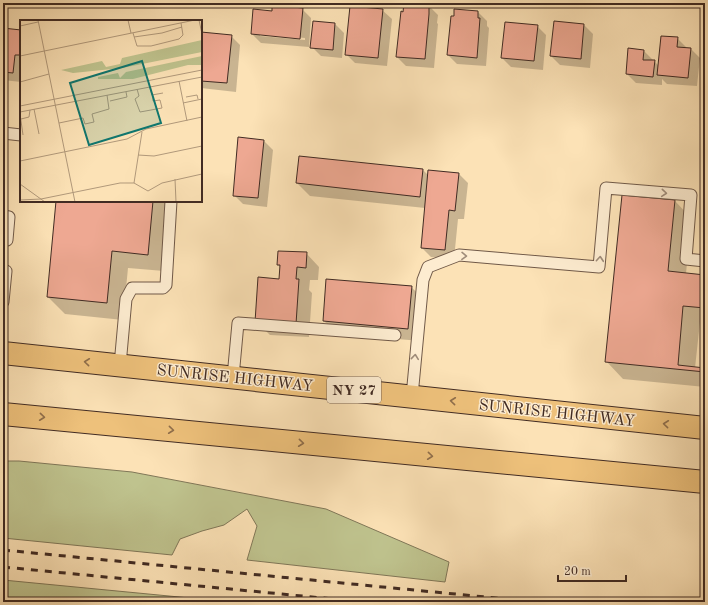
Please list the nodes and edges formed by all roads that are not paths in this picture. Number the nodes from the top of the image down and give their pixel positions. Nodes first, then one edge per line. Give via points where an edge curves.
1 (3, 133) edge
2 (20, 135) edge
3 (171, 202) edge
4 (3, 216) edge
5 (7, 240) dead end
6 (705, 261) edge
7 (3, 271) edge
8 (3, 302) edge
9 (395, 335) dead end
10 (3, 353) edge
11 (120, 365) junction
12 (233, 377) junction
13 (412, 396) junction
14 (3, 414) edge
15 (705, 428) edge
16 (705, 482) edge

1 - 2 lane
3 - 11 lane via 166,285 162,288 132,288 126,299
4 - 5 lane via 9,217
13 -> 6 lane via 423,280 428,267 459,255 599,267 606,188 691,196 686,259
7 - 8 lane via 6,271
9 - 12 lane via 238,323
11 -> 10 highway, SUNRISE HIGHWAY / NY 27
11 - 12 highway, SUNRISE HIGHWAY / NY 27
12 - 13 highway, SUNRISE HIGHWAY / NY 27
15 -> 13 highway, SUNRISE HIGHWAY / NY 27
14 -> 16 highway

